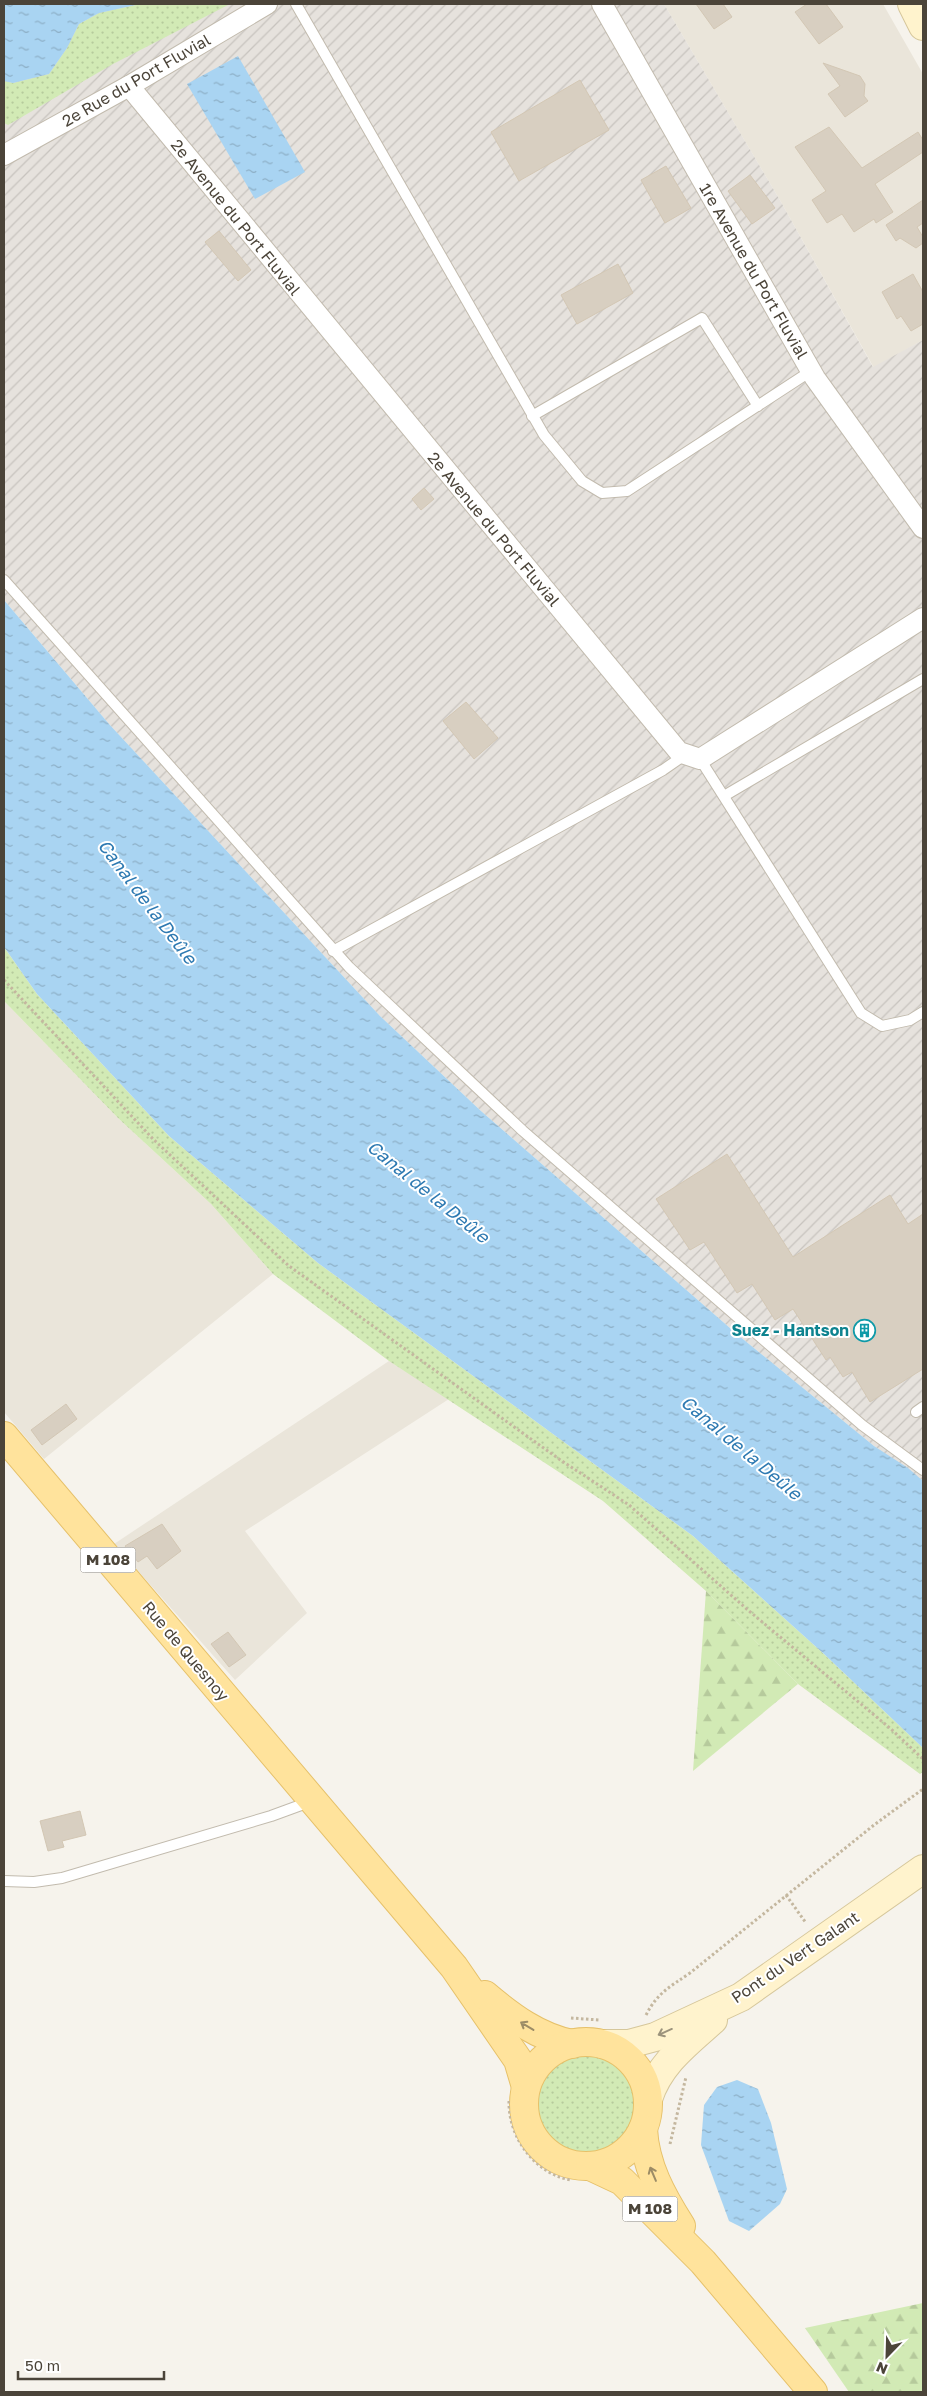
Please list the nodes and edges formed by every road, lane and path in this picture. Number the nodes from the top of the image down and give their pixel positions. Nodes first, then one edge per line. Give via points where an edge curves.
1 (266, 4) edge
2 (296, 4) edge
3 (602, 4) edge
4 (912, 4) edge
5 (923, 26) edge
6 (129, 86) junction
7 (4, 155) edge
8 (811, 371) junction
9 (758, 406) junction
10 (532, 416) junction
11 (923, 528) edge
12 (4, 580) edge
13 (923, 618) edge
14 (923, 679) edge
15 (693, 756) junction
16 (724, 796) junction
17 (333, 951) junction
18 (4, 980) edge
19 (923, 1012) edge
20 (4, 1436) edge
21 (923, 1470) edge
22 (923, 1758) edge
23 (923, 1789) edge
24 (312, 1800) junction
25 (923, 1869) edge
26 (4, 1881) edge
27 (786, 1896) junction
28 (806, 1925) dead end
29 (454, 1967) junction
30 (741, 1996) junction
31 (644, 2018) dead end
32 (572, 2044) junction
33 (603, 2044) junction
34 (526, 2087) junction
35 (648, 2099) junction
36 (643, 2129) junction
37 (590, 2166) junction
38 (703, 2262) junction
39 (813, 2392) edge

1 - 6 street, 2e Rue du Port Fluvial
2 - 10 lane
3 - 8 street, 1re Avenue du Port Fluvial
4 - 5 main road
6 - 7 street, 2e Rue du Port Fluvial
6 - 15 street, 2e Avenue du Port Fluvial via 679,752
8 - 9 lane
8 - 11 street, 1re Avenue du Port Fluvial
9 - 10 lane via 627,491 602,493 582,481 544,436
9 - 10 lane via 702,318
12 - 17 lane
13 - 15 street
14 - 16 lane
15 - 16 lane
15 - 17 lane
16 - 19 lane via 861,1013 882,1026 910,1020
17 - 21 lane via 523,1131 862,1424
18 - 22 path via 154,1140 289,1266 559,1459 629,1505
20 - 24 main road, Rue de Quesnoy / M 108
23 - 27 path
24 - 26 lane via 271,1816 62,1878 34,1882
24 - 29 main road, Rue de Quesnoy / M 108
25 - 30 main road, Pont du Vert Galant
27 - 28 path
27 - 31 path via 660,1993
32 -> 29 main road, M 108 via 552,2039 521,2023
29 - 34 main road, M 108 via 514,2054
30 -> 33 main road, Pont du Vert Galant via 655,2037 629,2044
30 - 35 main road via 670,2058 655,2080
32 - 33 main road
32 - 34 main road via 543,2059
33 - 35 main road via 625,2056 636,2068
34 - 37 main road via 524,2112 538,2143 557,2159 573,2165
35 - 36 main road
36 - 37 main road via 625,2153 605,2164
38 -> 36 main road, M 108 via 656,2181 645,2150
37 - 38 main road, M 108 via 622,2181
38 - 39 main road, M 108

